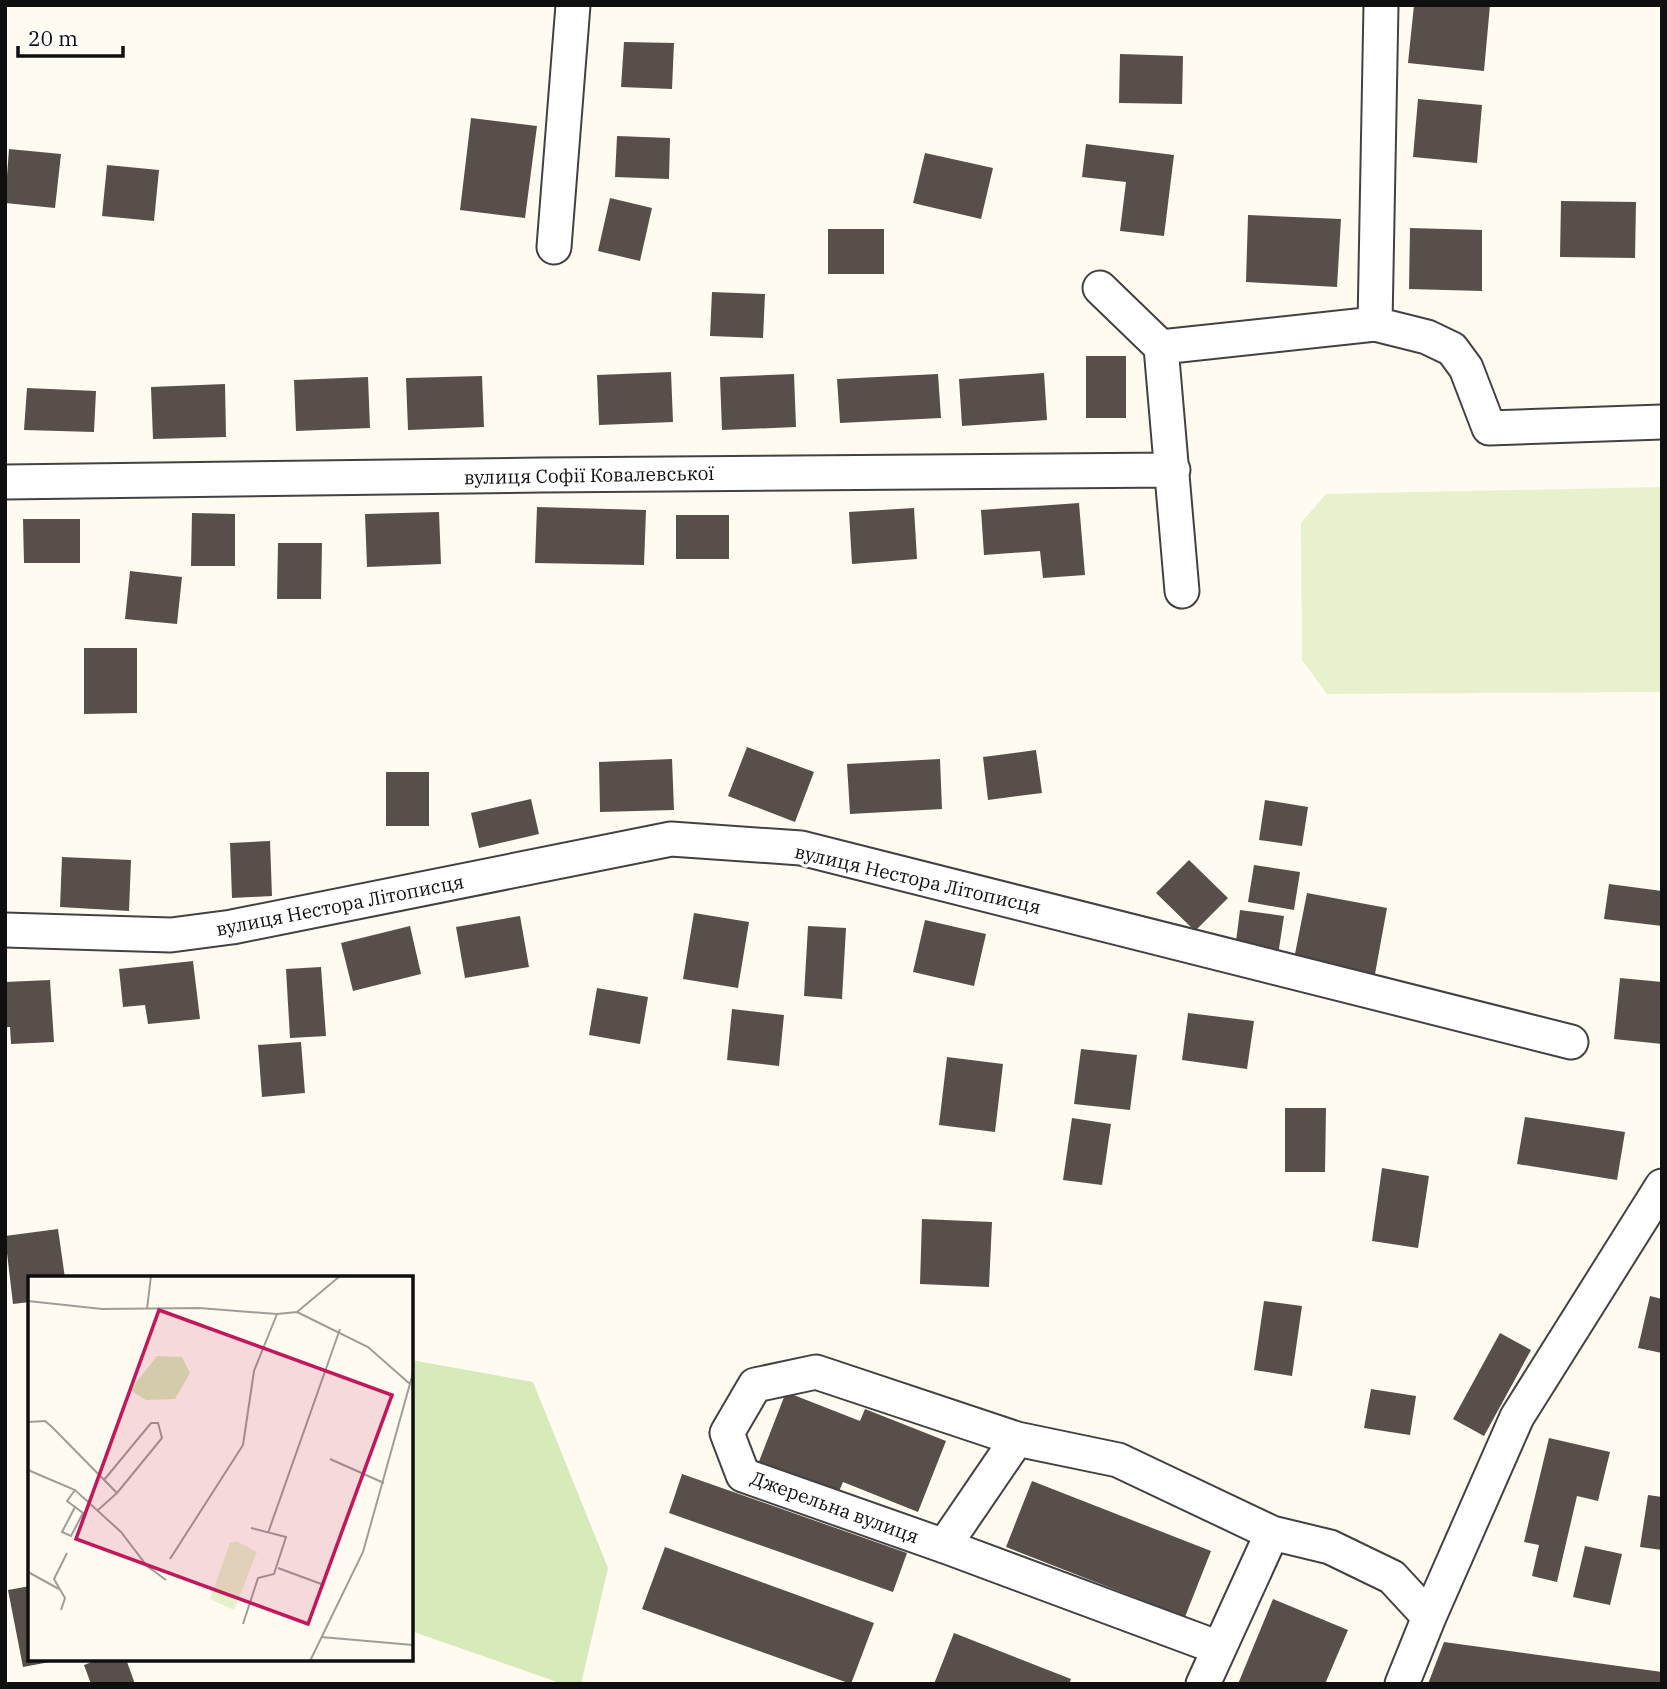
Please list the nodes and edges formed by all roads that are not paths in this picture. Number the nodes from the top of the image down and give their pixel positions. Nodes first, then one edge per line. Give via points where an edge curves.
1 (573, 5) edge
2 (1381, 5) edge
3 (554, 247) dead end
4 (1100, 288) dead end
5 (1375, 324) junction
6 (1161, 347) junction
7 (1662, 422) edge
8 (1172, 470) junction
9 (5, 482) edge
10 (1182, 591) dead end
11 (5, 930) edge
12 (1572, 1042) dead end
13 (1662, 1186) edge
14 (1017, 1439) junction
15 (1272, 1533) junction
16 (944, 1546) junction
17 (1429, 1616) junction
18 (1219, 1648) junction
19 (1203, 1684) edge
20 (1402, 1684) edge

1 - 3 street
2 - 5 street
4 - 6 street
5 - 6 street
5 - 7 street via 1427,337 1452,349 1466,368 1489,428
6 - 8 street
8 - 9 street, вулиця Софії Ковалевської
8 - 10 street
11 - 12 street, вулиця Нестора Літописця via 171,935 232,927 671,839 801,848
13 - 17 street via 1517,1417
14 - 15 street, Джерельна вулиця via 1118,1460
14 - 16 street
14 - 16 street, Джерельна вулиця via 816,1372 755,1385 727,1433 743,1475
15 - 17 street, Джерельна вулиця via 1330,1547 1392,1577
15 - 18 street
16 - 18 street, Джерельна вулиця
17 - 20 street
18 - 19 street

